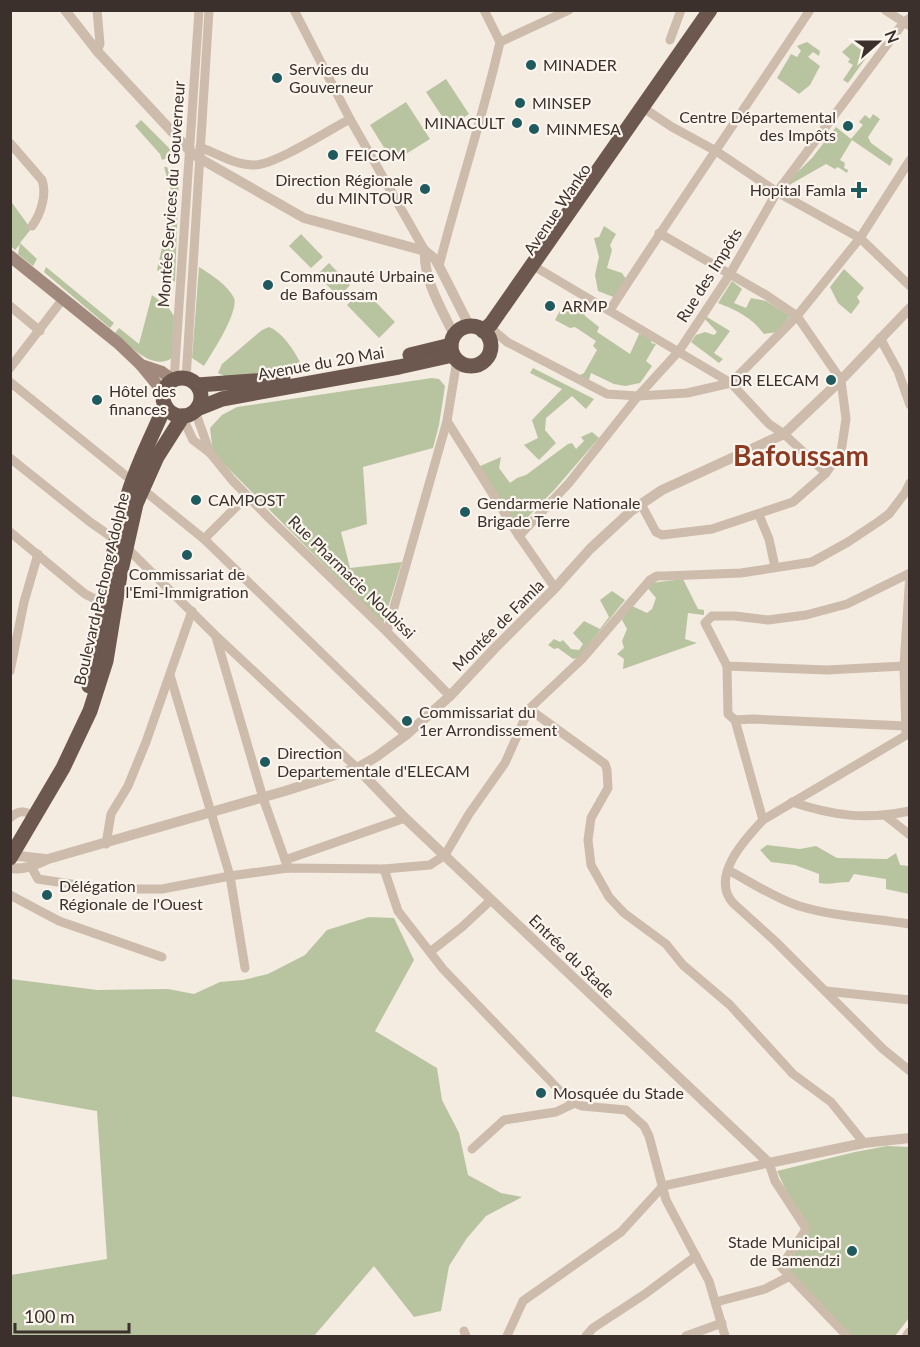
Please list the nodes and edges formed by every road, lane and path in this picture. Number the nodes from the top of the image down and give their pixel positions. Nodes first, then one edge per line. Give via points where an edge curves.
1 (65, 10) edge
2 (97, 10) edge
3 (199, 10) edge
4 (209, 10) edge
5 (294, 10) edge
6 (484, 10) edge
7 (570, 10) edge
8 (681, 10) edge
9 (710, 10) edge
10 (810, 10) edge
11 (885, 10) edge
12 (908, 22) edge
13 (670, 40) dead end
14 (500, 42) junction
15 (98, 51) junction
16 (646, 105) junction
17 (350, 118) junction
18 (10, 142) edge
19 (197, 152) junction
20 (716, 152) junction
21 (909, 160) edge
22 (777, 192) junction
23 (32, 226) dead end
24 (659, 233) junction
25 (860, 238) junction
26 (425, 251) junction
27 (10, 256) edge
28 (439, 266) junction
29 (535, 267) junction
30 (730, 274) junction
31 (909, 286) edge
32 (62, 300) junction
33 (10, 306) edge
34 (909, 308) edge
35 (610, 310) junction
36 (797, 316) junction
37 (40, 331) junction
38 (484, 331) junction
39 (880, 339) junction
40 (454, 349) junction
41 (679, 351) junction
42 (10, 368) edge
43 (840, 380) junction
44 (10, 382) edge
45 (731, 383) junction
46 (177, 387) junction
47 (638, 396) junction
48 (909, 405) edge
49 (190, 413) junction
50 (447, 421) junction
51 (784, 434) junction
52 (210, 453) junction
53 (10, 458) edge
54 (826, 473) junction
55 (909, 483) edge
56 (138, 484) junction
57 (248, 496) junction
58 (640, 504) junction
59 (759, 515) junction
60 (10, 532) edge
61 (519, 536) junction
62 (204, 539) junction
63 (121, 544) junction
64 (38, 554) junction
65 (775, 567) junction
66 (909, 573) edge
67 (555, 588) junction
68 (111, 603) junction
69 (192, 611) junction
70 (387, 632) junction
71 (215, 635) junction
72 (727, 666) junction
73 (904, 666) junction
74 (10, 671) edge
75 (170, 675) junction
76 (450, 696) junction
77 (529, 710) junction
78 (735, 720) junction
79 (907, 731) edge
80 (406, 735) junction
81 (357, 768) junction
82 (262, 798) junction
83 (792, 802) junction
84 (909, 812) edge
85 (211, 813) junction
86 (32, 815) junction
87 (886, 816) junction
88 (10, 818) edge
89 (405, 818) junction
90 (763, 820) junction
91 (909, 835) edge
92 (105, 844) junction
93 (445, 855) junction
94 (11, 856) edge
95 (33, 863) junction
96 (286, 864) junction
97 (384, 869) junction
98 (728, 870) junction
99 (230, 876) junction
100 (10, 895) edge
101 (491, 900) junction
102 (909, 924) edge
103 (430, 952) junction
104 (162, 957) dead end
105 (245, 968) dead end
106 (826, 991) junction
107 (909, 1000) edge
108 (909, 1071) edge
109 (575, 1103) junction
110 (909, 1138) edge
111 (864, 1143) junction
112 (472, 1149) dead end
113 (768, 1163) junction
114 (663, 1186) junction
115 (696, 1256) junction
116 (790, 1276) junction
117 (716, 1302) junction
118 (722, 1323) junction
119 (909, 1332) edge
120 (507, 1336) edge
121 (586, 1336) edge
122 (686, 1336) edge
123 (725, 1336) edge
124 (847, 1336) edge
125 (907, 1336) edge

1 - 15 street
2 - 15 street
3 - 19 street, Montée Services du Gouverneur
4 - 19 street, Montée Services du Gouverneur
5 - 17 street
6 - 14 street
7 - 14 street
8 - 13 street
9 - 16 highway, Avenue Wanko
10 - 20 street
11 - 12 street
12 - 22 street, Rue des Impôts
14 - 28 street
15 - 19 street
16 - 20 street via 672,127
16 - 29 highway, Avenue Wanko
17 - 19 street via 264,164 252,165
17 - 26 street
18 - 23 street via 45,187 38,218
19 - 26 street via 304,218
19 - 46 street, Montée Services du Gouverneur
20 - 22 street
20 - 24 street
21 - 25 street
22 - 25 street
22 - 30 street, Rue des Impôts
24 - 30 street
24 - 35 street
25 - 31 street
25 - 36 street
26 - 28 street
26 - 40 street via 424,265
27 - 32 main road
28 - 38 street
29 - 35 street
29 - 38 highway, Avenue Wanko
30 - 36 street
30 - 41 street, Rue des Impôts
32 - 37 street
32 - 46 main road via 141,365 162,372
33 - 37 street
34 - 39 street, Montée de Famla
35 - 41 street
36 - 43 street
36 - 45 street
37 - 42 street
38 - 40 highway via 461,329
38 - 40 highway via 491,350 480,364 468,366
38 - 47 street via 607,394
39 - 43 street, Montée de Famla
39 - 48 street via 898,371
40 - 46 highway, Avenue du 20 Mai via 280,379
40 - 49 highway, Avenue du 20 Mai via 399,367 222,399
40 - 50 street
41 - 45 street
41 - 47 street, Rue des Impôts
43 - 51 street, Montée de Famla
43 - 54 street via 846,419 841,452
44 - 56 street
45 - 47 street via 687,393
45 - 51 street
46 - 49 highway via 201,400
46 - 49 highway via 171,413
46 - 56 highway
47 - 61 street, Rue des Impôts via 587,462
49 - 52 street, Rue Pharmacie Noubissi
49 - 52 street, Rue Pharmacie Noubissi via 186,425 193,440
49 - 56 highway
50 - 61 street
50 - 70 street
51 - 54 street
51 - 58 street, Montée de Famla via 672,485
52 - 57 street, Rue Pharmacie Noubissi
53 - 63 street
54 - 59 street via 793,502
55 - 65 street via 889,514 848,543 812,562
56 - 62 street
56 - 63 highway, Boulevard Pachong Adolphe via 136,504
57 - 62 street
57 - 70 street, Rue Pharmacie Noubissi
58 - 59 street via 656,532 662,535 712,529
58 - 67 street, Montée de Famla
59 - 65 street
60 - 64 street
61 - 67 street
62 - 80 street
63 - 68 highway, Boulevard Pachong Adolphe
63 - 69 street
64 - 68 street via 85,594
64 - 74 street
65 - 77 street via 741,573 657,576 650,580 586,654
66 - 72 street via 847,604 806,615 768,621 712,616 705,623
66 - 73 street
67 - 76 street, Montée de Famla
68 - 86 highway, Boulevard Pachong Adolphe via 106,661 90,711 63,768
69 - 71 street
69 - 75 street
70 - 76 street, Rue Pharmacie Noubissi
71 - 81 street
71 - 82 street
72 - 73 street via 827,670
72 - 78 street via 728,714
73 - 79 street
75 - 85 street
75 - 92 street via 133,775 111,814
76 - 80 street, Montée de Famla
77 - 93 street via 505,763
77 - 111 street via 605,764 608,788 591,818 588,840 595,876 616,906 666,944 730,1005 793,1074 831,1102
78 - 79 street
78 - 90 street
79 - 83 street
80 - 81 street, Montée de Famla
81 - 82 street, Montée de Famla
81 - 89 street, Entrée du Stade
82 - 85 street, Montée de Famla
82 - 96 street
83 - 87 street via 834,814
83 - 90 street
84 - 87 street
85 - 92 street, Montée de Famla
85 - 99 street
86 - 88 street via 19,812
86 - 94 highway, Boulevard Pachong Adolphe
87 - 91 street
89 - 93 street, Entrée du Stade
89 - 96 street
90 - 98 street via 743,841
92 - 95 street, Montée de Famla
93 - 97 street via 430,865
93 - 101 street, Entrée du Stade
94 - 95 street
95 - 99 street via 38,879 104,889 168,889
96 - 97 street
96 - 99 street
97 - 103 street via 398,910
98 - 102 street via 799,905 845,917
98 - 106 street via 724,879 727,897
99 - 105 street
100 - 104 street via 59,921
101 - 103 street
101 - 113 street, Entrée du Stade
103 - 109 street
106 - 107 street
106 - 108 street
109 - 112 street via 556,1112 504,1120
109 - 114 street via 618,1108 634,1116 650,1136
110 - 111 street
111 - 113 street
113 - 114 street
113 - 116 street via 805,1227 781,1265
114 - 115 street via 669,1206
114 - 120 street via 621,1232 523,1301
115 - 117 street
115 - 121 street
116 - 117 street via 765,1289
116 - 124 street
117 - 118 street
118 - 122 street
118 - 123 street
119 - 125 street

